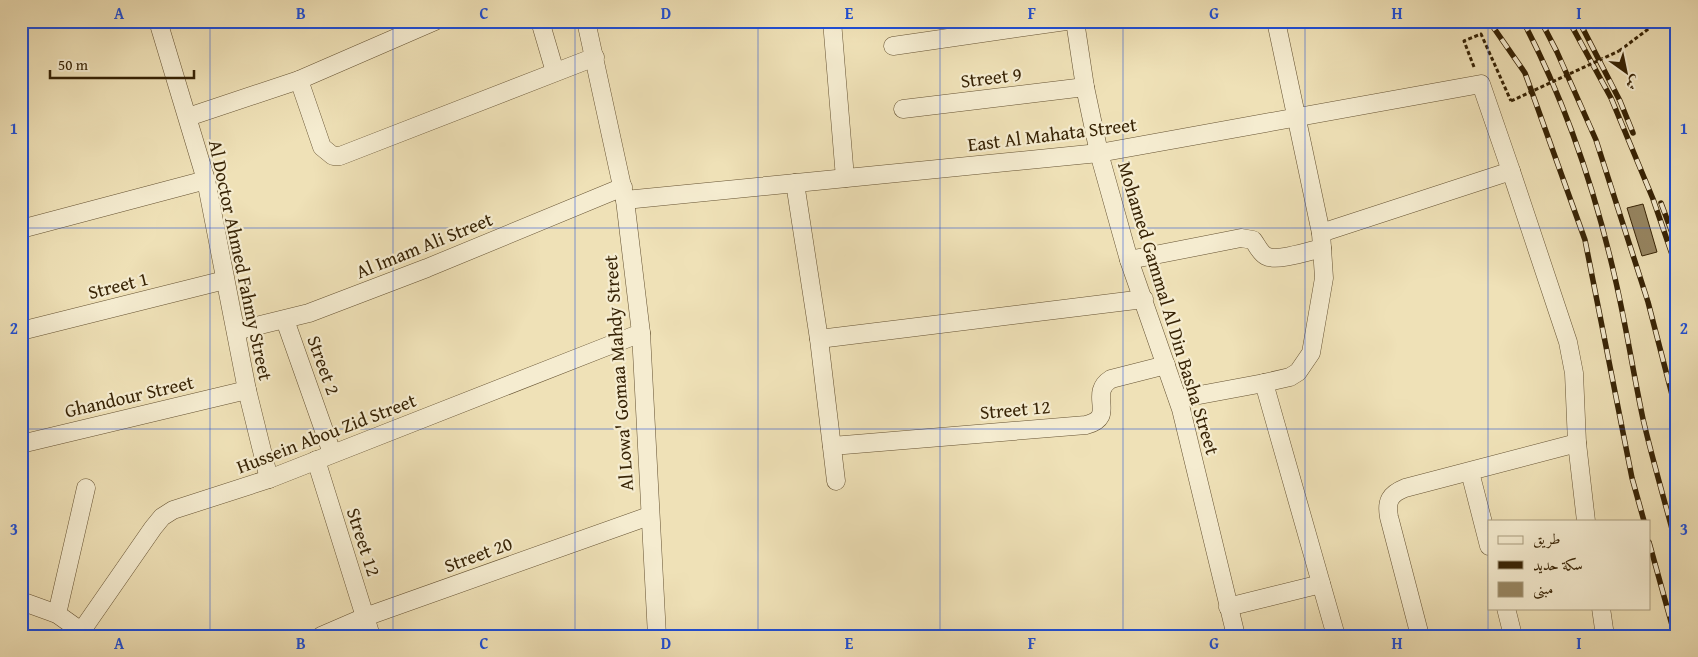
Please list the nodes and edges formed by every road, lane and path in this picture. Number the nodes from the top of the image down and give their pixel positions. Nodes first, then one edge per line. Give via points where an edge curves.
1 (158, 21) edge
2 (435, 21) edge
3 (540, 21) edge
4 (586, 21) edge
5 (832, 21) edge
6 (1066, 21) edge
7 (1075, 21) edge
8 (1276, 21) edge
9 (1658, 21) edge
10 (894, 46) dead end
11 (594, 57) junction
12 (555, 72) junction
13 (299, 80) junction
14 (1481, 84) junction
15 (1085, 87) junction
16 (903, 110) dead end
17 (188, 117) junction
18 (1296, 118) junction
19 (1099, 153) junction
20 (1511, 171) junction
21 (845, 178) junction
22 (206, 180) junction
23 (796, 183) junction
24 (624, 194) junction
25 (21, 229) edge
26 (1321, 241) junction
27 (1129, 260) junction
28 (225, 280) junction
29 (1144, 299) junction
30 (285, 320) junction
31 (21, 331) edge
32 (236, 332) junction
33 (641, 333) junction
34 (819, 339) junction
35 (1166, 365) junction
36 (1264, 383) junction
37 (247, 390) junction
38 (1178, 399) junction
39 (1577, 443) junction
40 (21, 444) edge
41 (832, 446) junction
42 (332, 453) junction
43 (316, 460) junction
44 (1470, 472) junction
45 (269, 479) junction
46 (836, 482) dead end
47 (86, 488) dead end
48 (650, 516) junction
49 (1586, 520) edge
50 (1488, 542) edge
51 (1321, 584) junction
52 (21, 601) edge
53 (1228, 607) junction
54 (1506, 610) edge
55 (1601, 610) edge
56 (57, 614) junction
57 (366, 617) junction
58 (83, 634) edge
59 (321, 636) edge
60 (371, 636) edge
61 (657, 636) edge
62 (1236, 636) edge
63 (1336, 636) edge
64 (1420, 636) edge
65 (1513, 636) edge
66 (1605, 636) edge

1 - 17 street, Al Doctor Ahmed Fahmy Street
2 - 13 street
3 - 12 street
4 - 11 street, Al Lowa' Gomaa Mahdy Street
5 - 21 street
6 - 10 street
7 - 15 street, Mohamed Gammal Al Din Basha Street
8 - 18 street
9 - 14 path, bridge via 1619,51 1511,101 1481,34 1464,41
11 - 12 street
11 - 24 street, Al Lowa' Gomaa Mahdy Street
12 - 13 street via 340,156 333,156 322,147
13 - 17 street
14 - 18 street, East Al Mahata Street
14 - 20 street
15 - 16 street, Street 9
15 - 19 street, Mohamed Gammal Al Din Basha Street
17 - 22 street, Al Doctor Ahmed Fahmy Street
18 - 19 street, East Al Mahata Street
18 - 26 street
19 - 21 street, East Al Mahata Street
19 - 27 street, Mohamed Gammal Al Din Basha Street
20 - 26 street
20 - 39 street via 1568,342 1574,373
21 - 23 street, East Al Mahata Street
22 - 25 street
22 - 28 street, Al Doctor Ahmed Fahmy Street
23 - 24 street, East Al Mahata Street
23 - 34 street
24 - 30 street, Al Imam Ali Street
24 - 33 street, Al Lowa' Gomaa Mahdy Street
26 - 27 street via 1280,258 1269,258 1252,240 1241,238
26 - 36 street via 1324,278 1311,353 1298,372
27 - 29 street, Mohamed Gammal Al Din Basha Street
28 - 31 street, Street 1
28 - 32 street, Al Doctor Ahmed Fahmy Street
29 - 34 street
29 - 35 street, Mohamed Gammal Al Din Basha Street
30 - 32 street, Al Imam Ali Street
30 - 42 street, Street 2
32 - 37 street, Al Doctor Ahmed Fahmy Street
33 - 42 street, Hussein Abou Zid Street
33 - 48 street, Al Lowa' Gomaa Mahdy Street
34 - 41 street
35 - 38 street, Mohamed Gammal Al Din Basha Street
35 - 41 street, Street 12 via 1106,382 1100,393 1102,409 1094,423
36 - 38 street
36 - 51 street
37 - 40 street, Ghandour Street
37 - 45 street, Al Doctor Ahmed Fahmy Street
38 - 53 street, Mohamed Gammal Al Din Basha Street
39 - 44 street
39 - 49 street
41 - 46 street
42 - 43 street, Hussein Abou Zid Street
43 - 45 street, Hussein Abou Zid Street
43 - 57 street, Street 12
44 - 50 street
44 - 64 street via 1405,488 1390,499 1388,508
45 - 58 street, Hussein Abou Zid Street via 173,510 162,517
47 - 56 street
48 - 57 street, Street 20
48 - 61 street, Al Lowa' Gomaa Mahdy Street
51 - 53 street
51 - 63 street
52 - 56 street
53 - 62 street, Mohamed Gammal Al Din Basha Street
54 - 65 street
55 - 66 street
56 - 58 street
57 - 59 street, Street 20
57 - 60 street, Street 12

